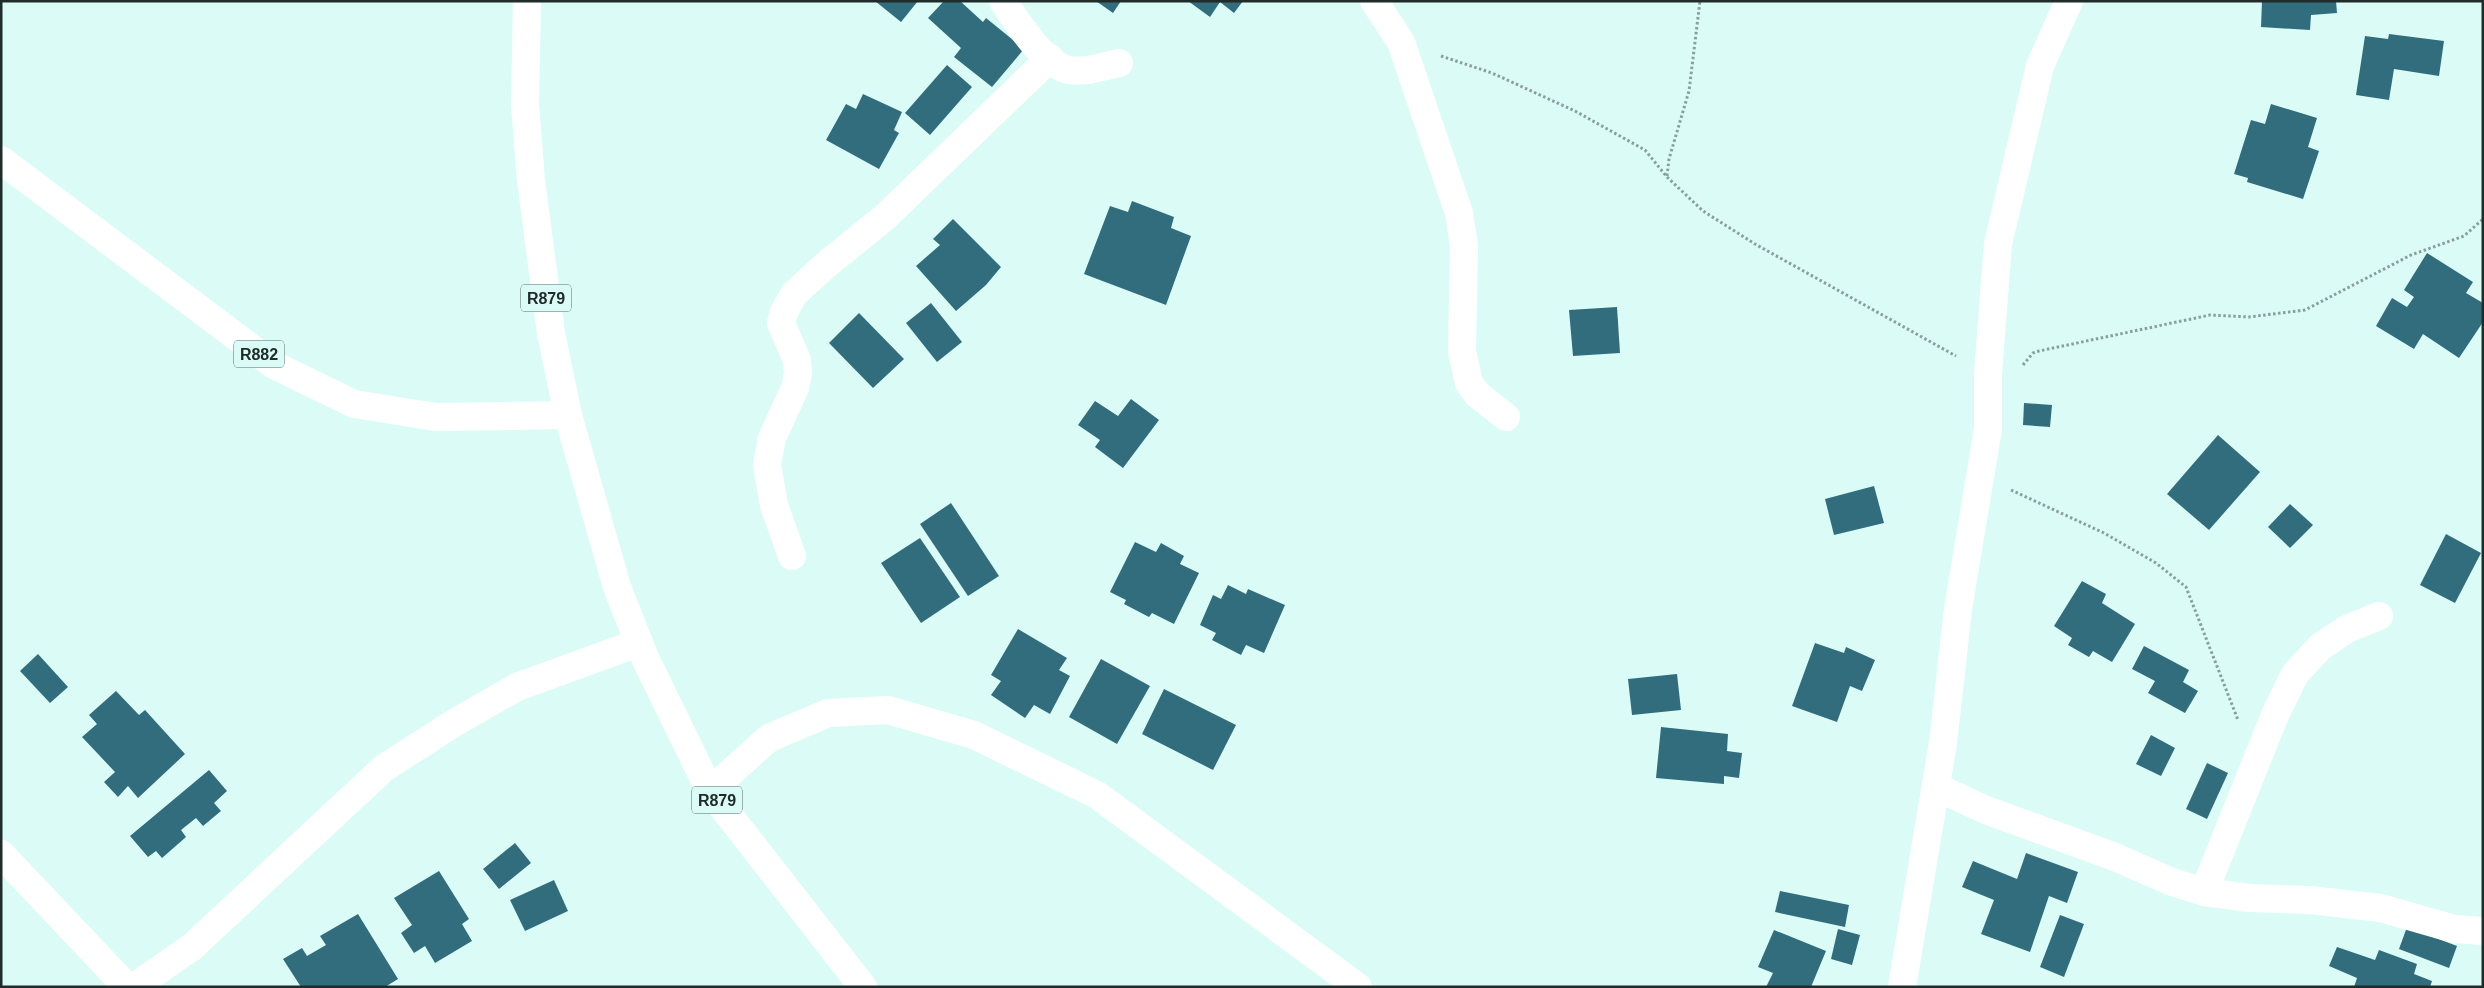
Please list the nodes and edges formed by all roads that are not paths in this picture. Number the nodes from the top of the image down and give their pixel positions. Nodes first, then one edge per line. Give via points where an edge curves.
1 (527, 1) edge
2 (1003, 1) edge
3 (1374, 1) edge
4 (2069, 1) edge
5 (1050, 58) junction
6 (1119, 63) dead end
7 (1, 160) edge
8 (568, 415) junction
9 (1506, 417) dead end
10 (792, 556) dead end
11 (2379, 616) dead end
12 (638, 643) junction
13 (1936, 787) junction
14 (710, 791) junction
15 (1, 854) edge
16 (2204, 892) junction
17 (2483, 931) edge
18 (127, 987) edge
19 (134, 987) edge
20 (863, 987) edge
21 (1358, 987) edge
22 (1902, 987) edge

1 - 8 street, R879 via 524,105 531,180 551,333
2 - 5 street via 1021,27
3 - 9 street via 1401,42 1462,229 1462,351 1469,383 1477,394
4 - 13 street via 2040,66 1998,244 1988,374 1988,429 1958,609
5 - 6 street via 1068,70 1080,71
5 - 10 street via 884,218 794,294 784,312 781,323 797,360 798,374 772,438 767,464 774,505
7 - 8 street, R882 via 274,365 354,404 436,417
8 - 12 street, R879 via 617,586
11 - 16 street via 2320,647 2296,674 2275,715
12 - 14 street, R879
12 - 19 street via 517,687 384,768 192,947
13 - 16 street via 1986,810
13 - 22 street
14 - 20 street, R879
14 - 21 street via 770,738 828,713 888,710 974,735 1097,795
15 - 18 street
16 - 17 street via 2371,907 2454,928

